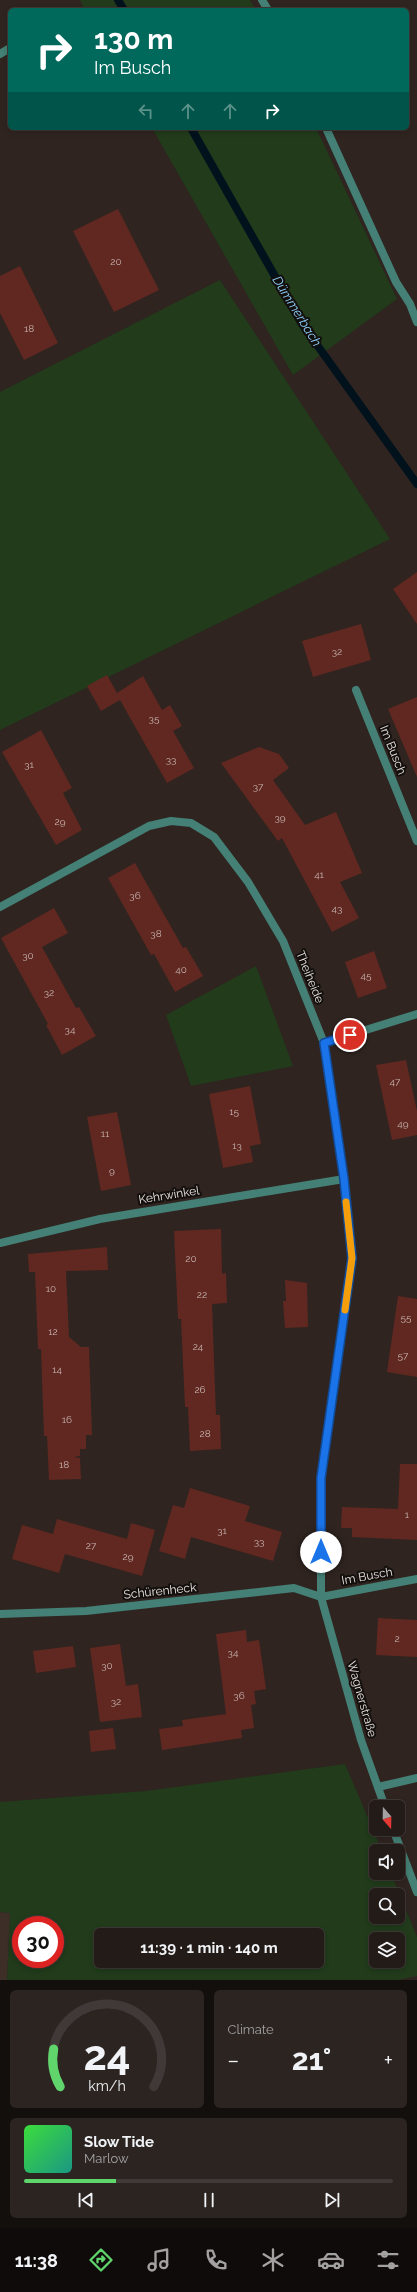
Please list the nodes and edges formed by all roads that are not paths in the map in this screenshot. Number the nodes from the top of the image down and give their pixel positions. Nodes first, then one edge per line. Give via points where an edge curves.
1 (327, 130) edge
2 (417, 322) edge
3 (356, 690) dead end
4 (417, 841) edge
5 (0, 907) edge
6 (417, 1014) edge
7 (324, 1043) junction
8 (344, 1179) junction
9 (0, 1243) edge
10 (417, 1579) edge
11 (321, 1596) junction
12 (0, 1614) edge
13 (417, 1778) edge
14 (378, 1787) junction
15 (383, 1800) edge
16 (396, 1836) edge
17 (417, 1892) edge

1 - 2 street via 396,282 410,304
3 - 4 street, Im Busch
5 - 7 street, Theiheide via 149,826 171,821 191,823 214,837 248,882 283,941
6 - 7 street
7 - 8 street, Theiheide
8 - 9 street, Kehrwinkel via 100,1219
8 - 11 street, Theiheide via 352,1258 321,1478
10 - 11 street, Im Busch
11 - 12 street, Schürenheck via 294,1588 86,1611
11 - 14 street, Wagnerstraße via 361,1740
13 - 14 street
14 - 15 street, Wagnerstraße
16 - 17 street

